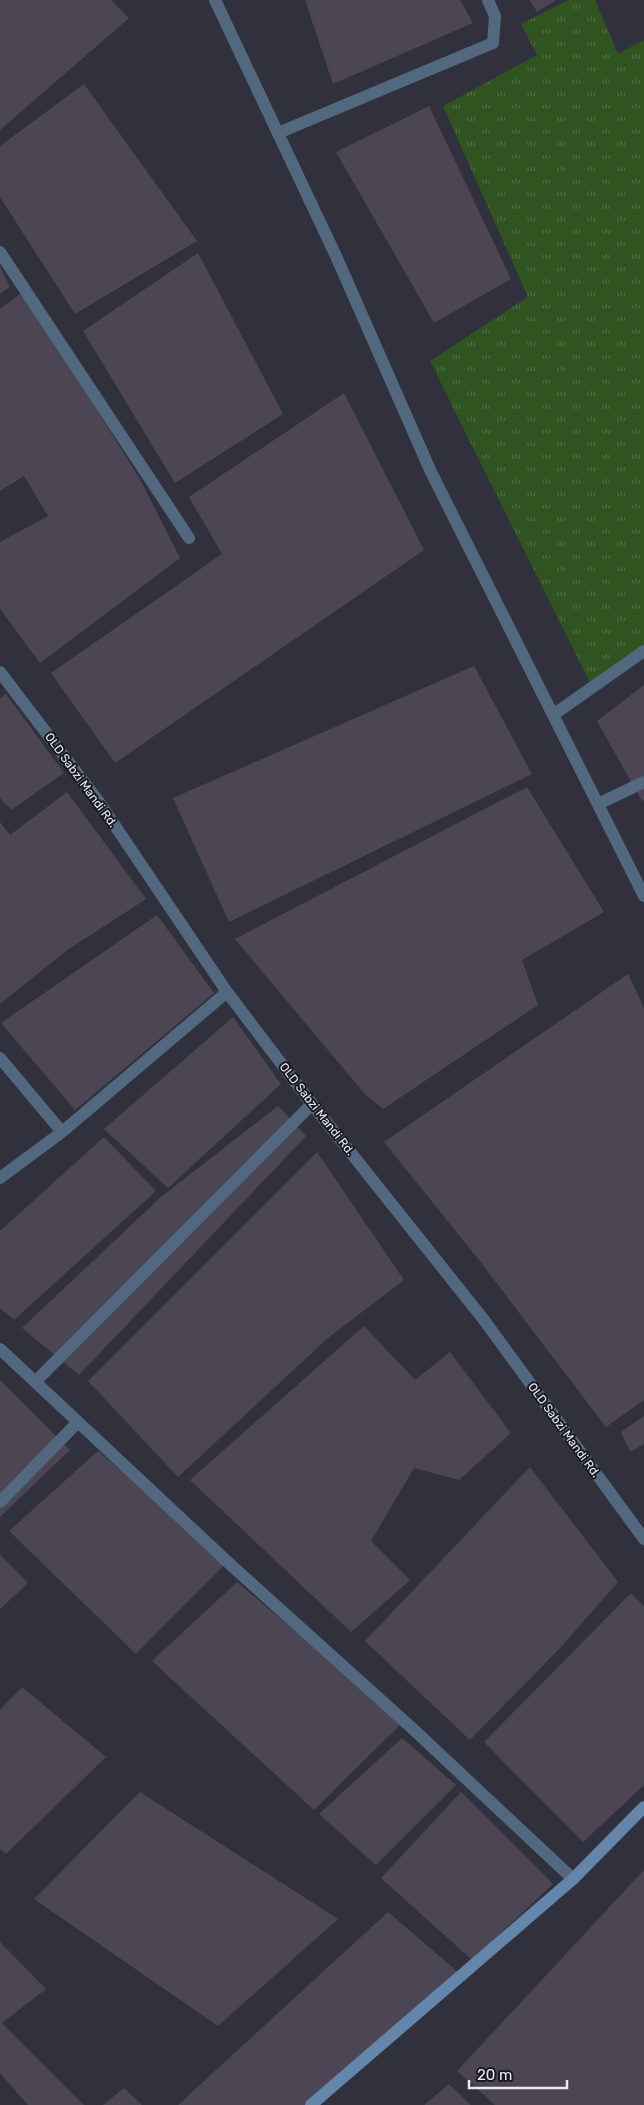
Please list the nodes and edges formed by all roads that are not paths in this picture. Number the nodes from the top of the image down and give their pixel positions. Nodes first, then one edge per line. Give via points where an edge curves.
1 (215, 0) edge
2 (488, 0) edge
3 (278, 133) junction
4 (0, 252) edge
5 (189, 538) dead end
6 (644, 652) edge
7 (0, 672) edge
8 (553, 715) junction
9 (644, 782) edge
10 (598, 804) junction
11 (644, 896) edge
12 (227, 992) junction
13 (0, 1058) edge
14 (312, 1104) junction
15 (62, 1132) junction
16 (0, 1178) edge
17 (0, 1350) edge
18 (35, 1382) junction
19 (78, 1422) junction
20 (0, 1502) edge
21 (644, 1539) edge
22 (644, 1807) edge
23 (573, 1879) junction
24 (311, 2105) edge

1 - 3 street
2 - 3 street via 495,16 493,43
3 - 8 street via 431,472
4 - 5 street
6 - 8 street
7 - 12 street, OLD Sabzi Mandi Rd. via 99,802
8 - 10 street
9 - 10 street
10 - 11 street
12 - 14 street, OLD Sabzi Mandi Rd.
12 - 15 street
13 - 15 street
14 - 18 street
14 - 21 street, OLD Sabzi Mandi Rd. via 484,1320
15 - 16 street
17 - 18 street
18 - 19 street
19 - 20 street
19 - 23 street
22 - 23 street
23 - 24 street

